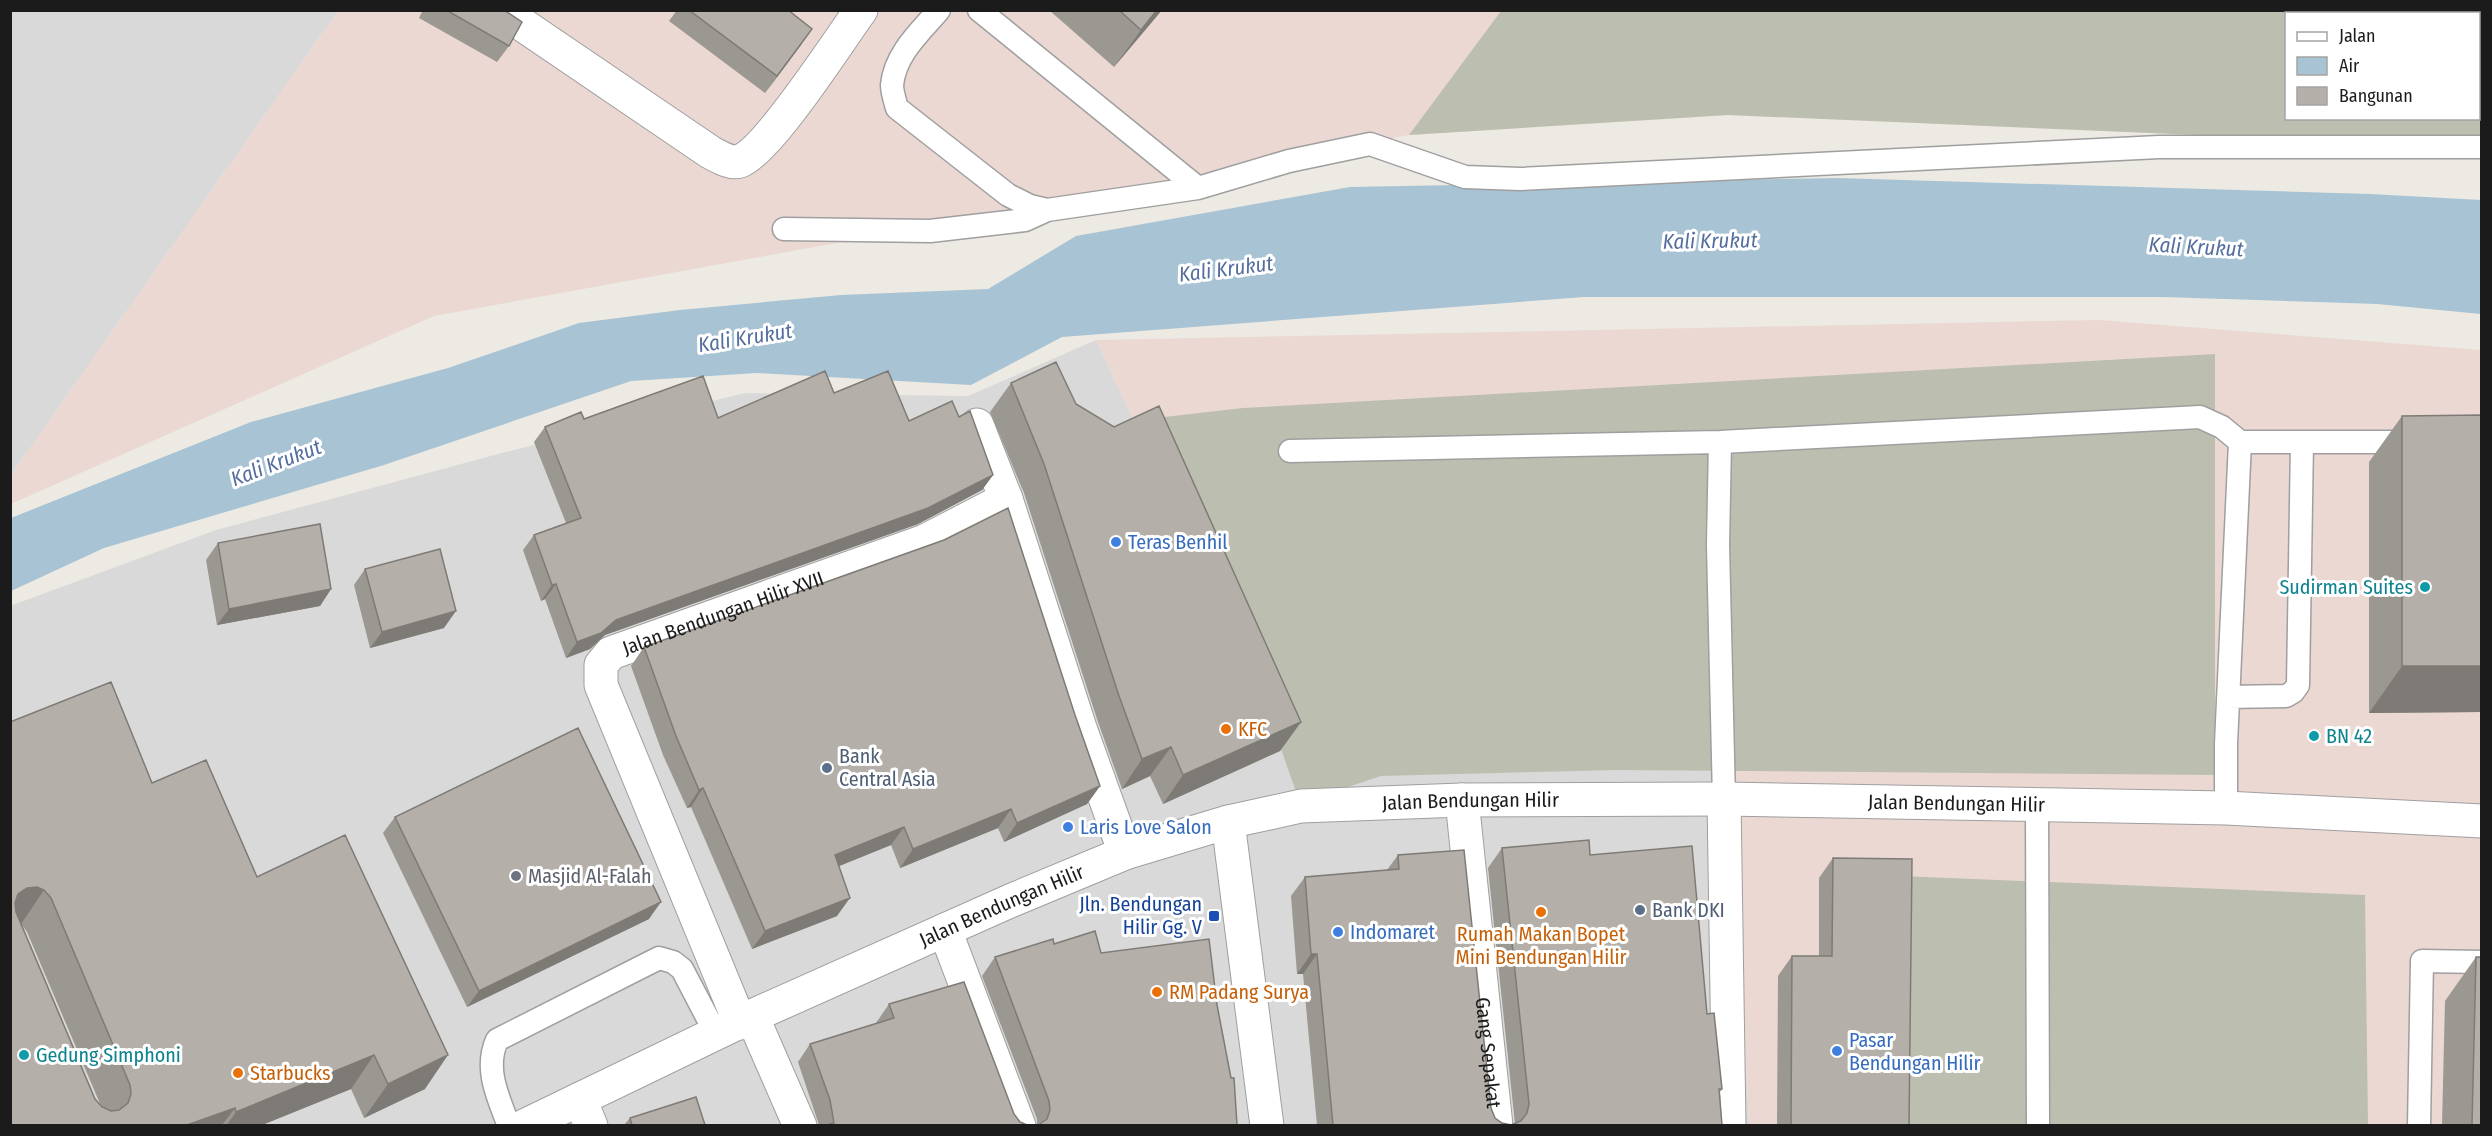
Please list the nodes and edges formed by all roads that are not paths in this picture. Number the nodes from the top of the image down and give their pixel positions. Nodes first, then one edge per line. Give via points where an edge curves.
1 (501, 10) edge
2 (861, 10) edge
3 (939, 10) edge
4 (979, 10) edge
5 (2481, 147) edge
6 (1198, 188) junction
7 (1047, 210) junction
8 (784, 229) dead end
9 (977, 425) edge
10 (1720, 442) junction
11 (2240, 442) junction
12 (2302, 442) junction
13 (2434, 442) edge
14 (1290, 451) dead end
15 (1006, 499) junction
16 (2228, 697) junction
17 (1724, 799) junction
18 (1462, 800) junction
19 (2037, 804) junction
20 (2226, 808) junction
21 (2481, 821) edge
22 (1228, 822) junction
23 (1125, 853) junction
24 (945, 930) junction
25 (2481, 962) edge
26 (736, 1024) junction
27 (585, 1112) edge
28 (509, 1125) edge
29 (524, 1125) edge
30 (800, 1125) edge
31 (1019, 1125) edge
32 (1267, 1125) edge
33 (1496, 1125) edge
34 (1729, 1125) edge
35 (2038, 1125) edge
36 (2419, 1125) edge

1 - 2 street via 710,152 738,162 752,154 779,124
3 - 7 lane via 907,46 897,67 892,87 897,108 1008,195
4 - 6 lane
5 - 6 lane via 2159,147 1520,179 1465,177 1370,144 1289,161
6 - 7 lane
7 - 8 lane via 1025,220 930,231
9 - 15 street
10 - 11 lane via 2200,417 2222,426
10 - 14 lane
10 - 17 lane via 1718,545
11 - 12 lane
11 - 16 lane
12 - 13 lane
12 - 16 lane via 2298,685 2286,696
15 - 23 street
15 - 26 street, Jalan Bendungan Hilir XVII via 925,541 611,653 601,665 601,685
16 - 20 lane
17 - 18 street, Jalan Bendungan Hilir
17 - 19 street, Jalan Bendungan Hilir
17 - 34 street
18 - 22 street, Jalan Bendungan Hilir via 1301,806
18 - 33 street, Gang Sepakat
19 - 20 street, Jalan Bendungan Hilir
19 - 35 lane
20 - 21 street, Jalan Bendungan Hilir
22 - 23 street, Jalan Bendungan Hilir
22 - 32 street
23 - 24 street, Jalan Bendungan Hilir
24 - 26 street, Jalan Bendungan Hilir
24 - 31 street
25 - 36 lane via 2422,961
26 - 27 street, Jalan Bendungan Hilir
26 - 28 lane via 682,969 659,958 497,1040 490,1066
26 - 30 street, Jalan Bendungan Hilir XVII
27 - 29 street, Jalan Bendungan Hilir

